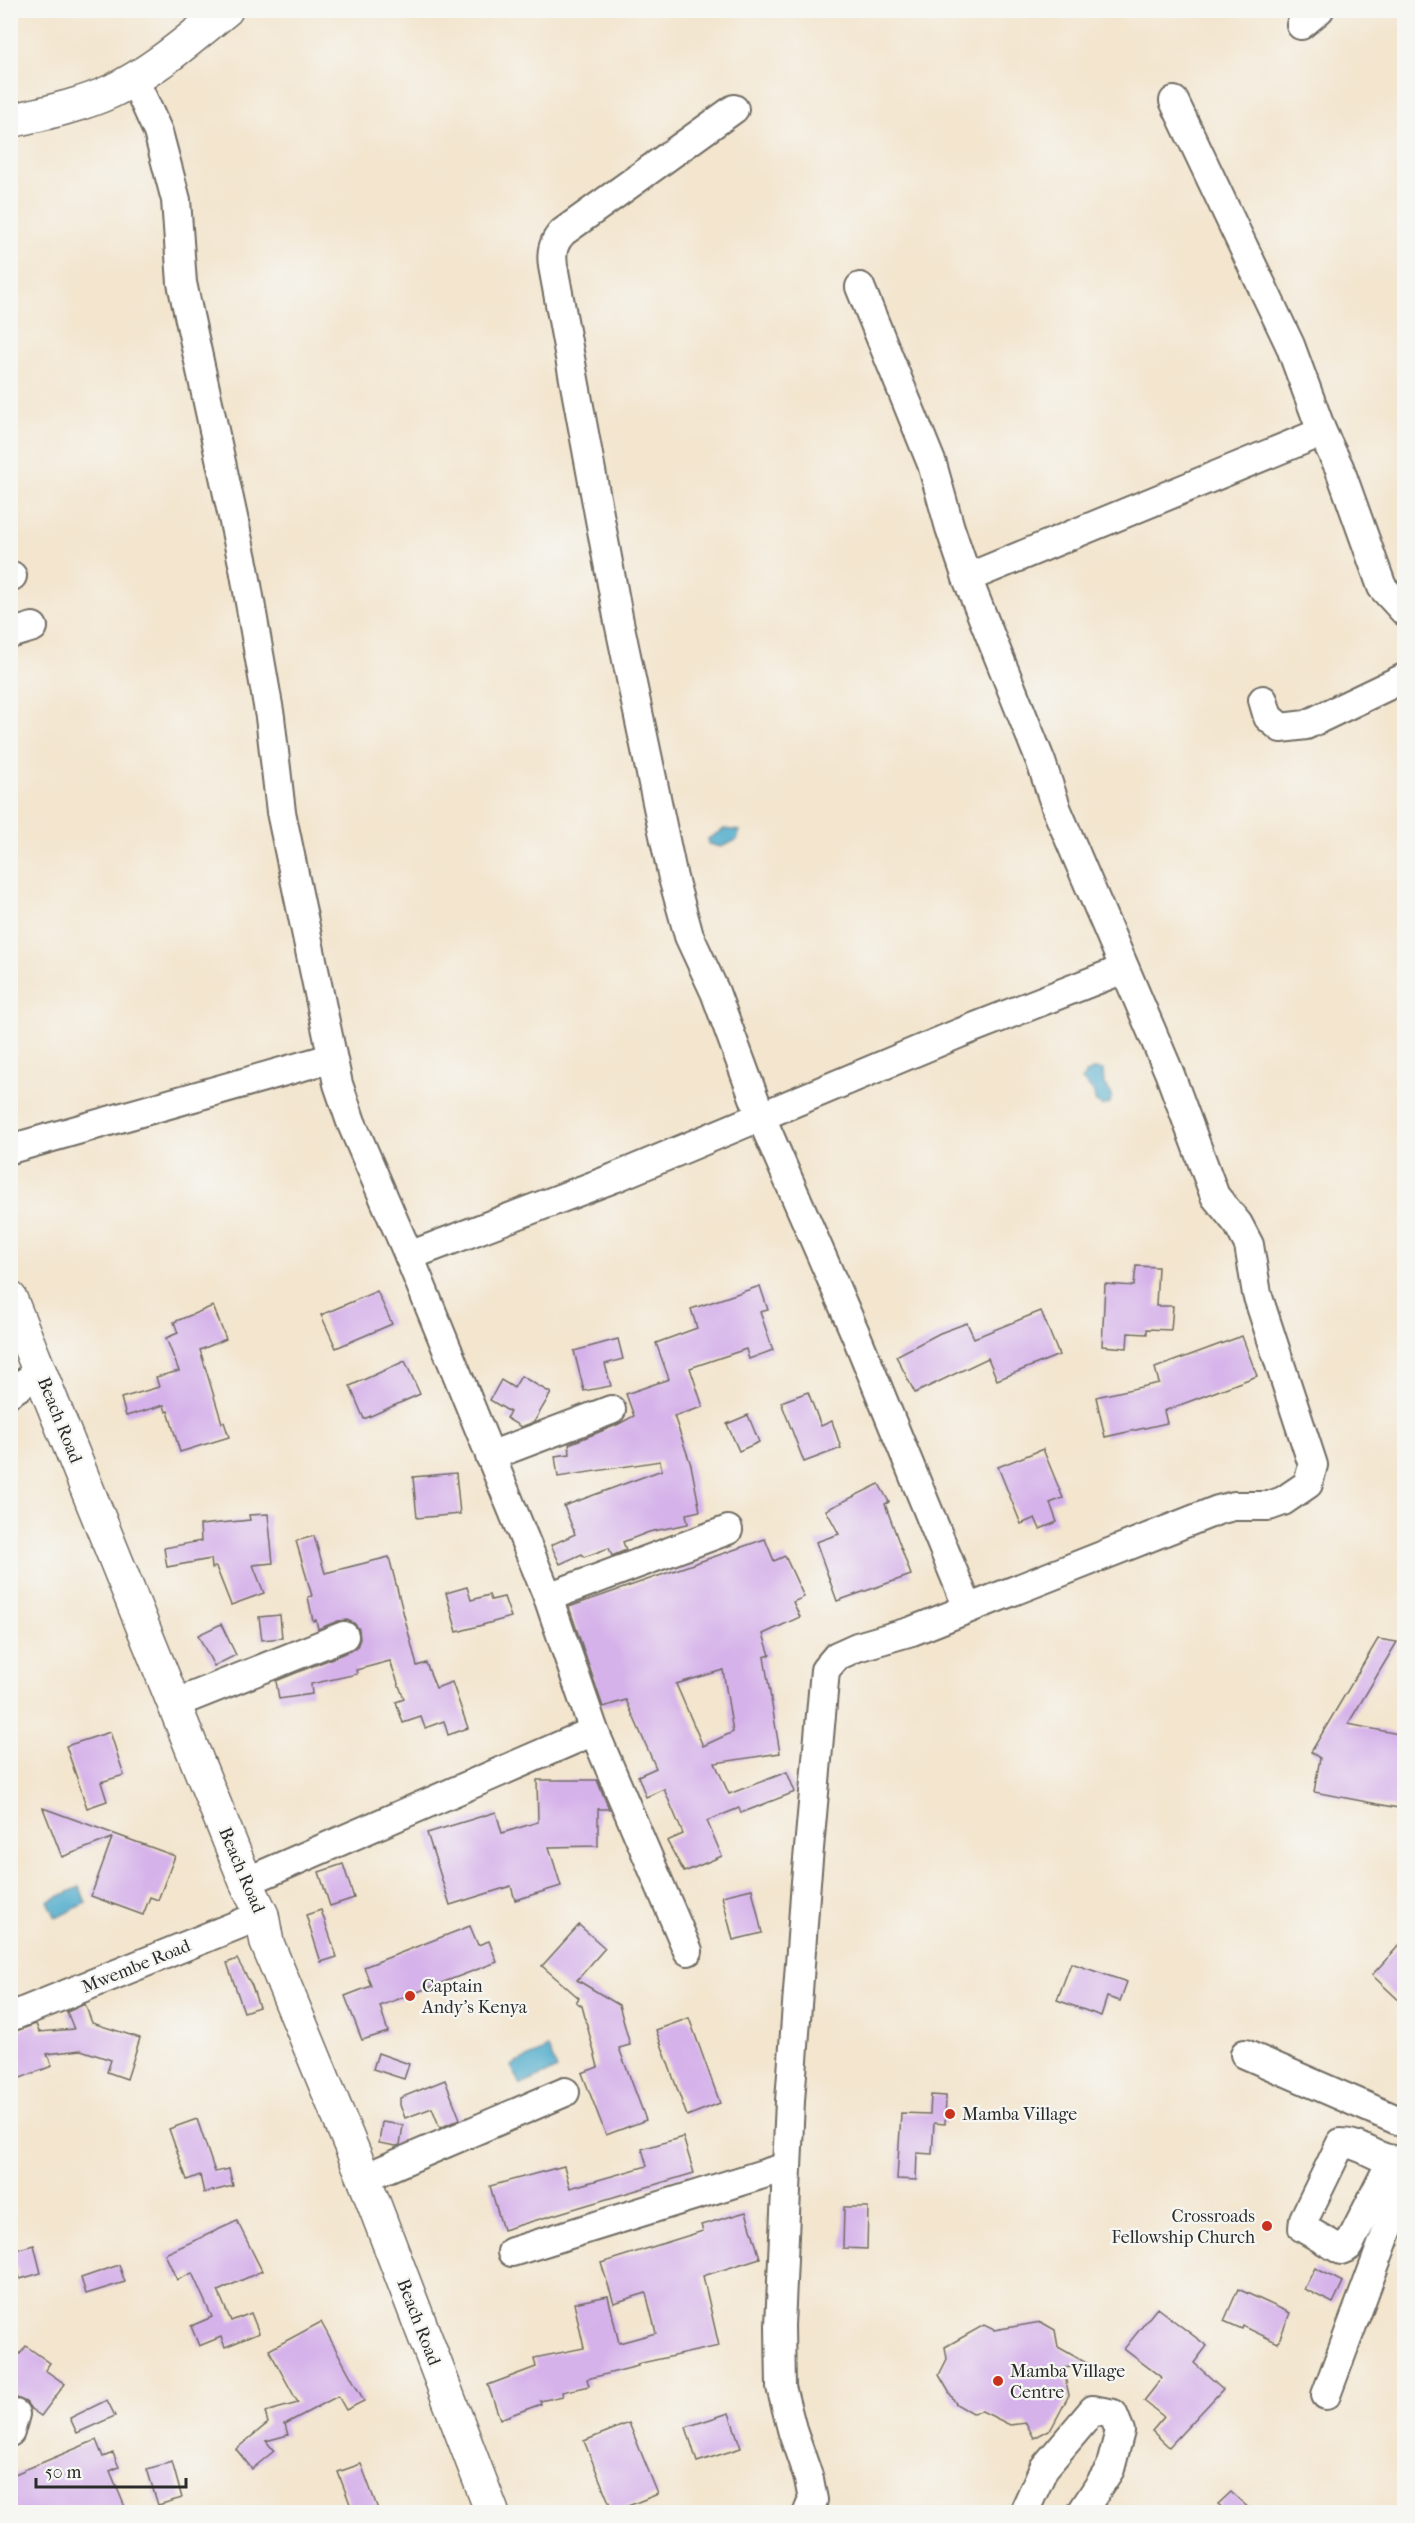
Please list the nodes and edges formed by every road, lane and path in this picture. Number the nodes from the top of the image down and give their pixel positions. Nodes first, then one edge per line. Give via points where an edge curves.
1 (226, 10) edge
2 (134, 79) junction
3 (1174, 101) dead end
4 (734, 110) dead end
5 (10, 121) edge
6 (861, 287) dead end
7 (1322, 432) junction
8 (967, 578) junction
9 (1404, 611) edge
10 (1404, 678) edge
11 (1263, 700) dead end
12 (1124, 969) junction
13 (331, 1058) junction
14 (761, 1117) junction
15 (10, 1149) edge
16 (409, 1256) junction
17 (10, 1298) edge
18 (40, 1372) junction
19 (10, 1392) edge
20 (610, 1410) dead end
21 (490, 1456) junction
22 (728, 1530) dead end
23 (548, 1597) junction
24 (968, 1608) junction
25 (344, 1636) dead end
26 (174, 1704) junction
27 (594, 1731) junction
28 (246, 1882) junction
29 (262, 1915) junction
30 (688, 1951) dead end
31 (10, 2017) edge
32 (1245, 2054) dead end
33 (565, 2092) dead end
34 (1404, 2123) edge
35 (786, 2167) junction
36 (1400, 2169) edge
37 (364, 2178) junction
38 (512, 2252) dead end
39 (1326, 2395) dead end
40 (492, 2512) edge
41 (808, 2512) edge
42 (1024, 2512) edge
43 (1082, 2512) edge

1 - 2 main road
2 - 5 main road via 68,108
2 - 13 street via 158,132 176,200 182,283 244,568 270,717 281,812
3 - 7 street via 1290,345
4 - 14 street via 564,232 556,239 552,259 619,622 673,878 689,936 715,992
6 - 8 street via 932,464
7 - 8 street
7 - 9 street via 1339,467 1382,587
8 - 12 street
10 - 11 street via 1306,725 1281,728 1268,717
12 - 14 street
12 - 24 street via 1169,1072 1215,1196 1249,1245 1257,1294 1313,1465 1308,1484 1283,1501 1269,1506 1218,1510
13 - 15 street
13 - 16 street via 351,1122
14 - 16 street
14 - 24 street
16 - 21 street
17 - 18 main road, Beach Road
18 - 19 street
18 - 26 main road, Beach Road
20 - 21 street
21 - 23 street
22 - 23 street
23 - 27 street
24 - 35 street via 912,1631 857,1647 837,1656 825,1670
25 - 26 street
26 - 28 main road, Beach Road
27 - 28 street
27 - 30 street
28 - 29 main road, Beach Road
29 - 31 street, Mwembe Road
29 - 37 main road, Beach Road via 267,1943
32 - 34 street
33 - 37 street
35 - 38 street
35 - 41 street via 780,2377 809,2479 813,2500
36 - 39 street
37 - 40 main road, Beach Road
42 - 43 street via 1044,2468 1093,2410 1113,2414 1120,2432 1110,2469

